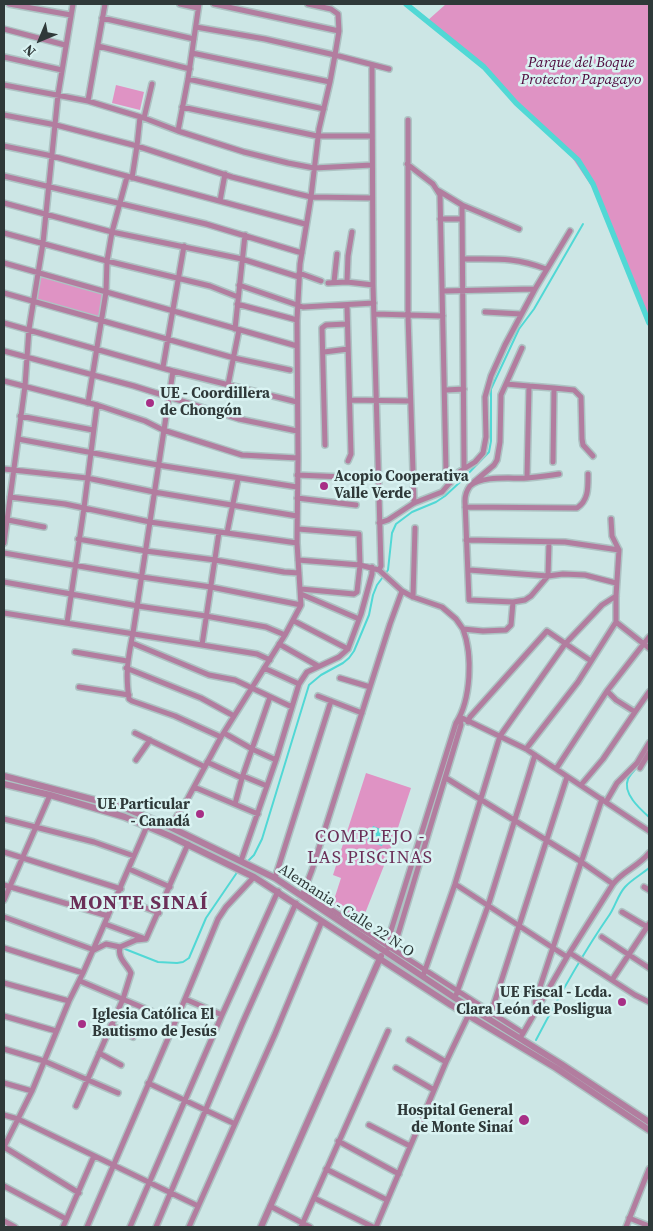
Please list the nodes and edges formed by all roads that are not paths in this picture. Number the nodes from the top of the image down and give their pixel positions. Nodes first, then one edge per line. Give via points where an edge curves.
1 (9, 4) edge
2 (73, 4) edge
3 (104, 4) edge
4 (180, 4) edge
5 (214, 4) edge
6 (308, 4) edge
7 (198, 6) edge
8 (71, 15) junction
9 (102, 18) junction
10 (196, 27) junction
11 (4, 29) edge
12 (339, 31) junction
13 (194, 40) junction
14 (66, 45) junction
15 (98, 46) junction
16 (192, 53) junction
17 (335, 55) junction
18 (4, 57) edge
19 (372, 64) junction
20 (190, 68) junction
21 (389, 69) dead end
22 (62, 70) junction
23 (188, 78) junction
24 (330, 82) junction
25 (152, 84) dead end
26 (4, 85) edge
27 (58, 94) junction
28 (88, 101) junction
29 (182, 108) junction
30 (324, 109) junction
31 (4, 115) edge
32 (142, 117) junction
33 (408, 120) dead end
34 (56, 125) junction
35 (178, 131) junction
36 (318, 136) junction
37 (372, 136) junction
38 (4, 146) edge
39 (137, 146) junction
40 (52, 156) junction
41 (407, 164) junction
42 (372, 165) junction
43 (314, 168) junction
44 (224, 174) junction
45 (4, 176) edge
46 (129, 178) junction
47 (49, 186) junction
48 (439, 191) junction
49 (311, 197) junction
50 (372, 198) junction
51 (220, 201) junction
52 (4, 203) edge
53 (121, 205) junction
54 (462, 205) junction
55 (46, 215) junction
56 (440, 219) junction
57 (462, 219) junction
58 (305, 224) junction
59 (519, 229) dead end
60 (570, 231) dead end
61 (112, 232) junction
62 (352, 232) dead end
63 (4, 233) edge
64 (245, 235) junction
65 (43, 243) junction
66 (184, 246) junction
67 (302, 253) junction
68 (337, 254) dead end
69 (242, 259) junction
70 (463, 259) junction
71 (108, 261) junction
72 (4, 262) edge
73 (546, 269) junction
74 (39, 272) junction
75 (299, 275) junction
76 (178, 278) junction
77 (321, 280) dead end
78 (347, 282) junction
79 (239, 285) junction
80 (374, 285) junction
81 (534, 289) junction
82 (464, 290) junction
83 (443, 291) junction
84 (106, 292) junction
85 (4, 293) edge
86 (237, 301) junction
87 (35, 302) junction
88 (374, 303) junction
89 (347, 305) junction
90 (298, 306) junction
91 (173, 310) junction
92 (485, 312) dead end
93 (375, 314) junction
94 (521, 314) junction
95 (408, 315) junction
96 (444, 316) junction
97 (297, 320) junction
98 (102, 321) junction
99 (4, 323) edge
100 (347, 324) junction
101 (29, 329) junction
102 (237, 329) junction
103 (168, 340) junction
104 (297, 346) junction
105 (98, 348) junction
106 (522, 348) dead end
107 (348, 349) junction
108 (4, 351) edge
109 (324, 352) junction
110 (27, 358) junction
111 (234, 358) junction
112 (163, 367) junction
113 (290, 370) dead end
114 (173, 371) junction
115 (93, 375) junction
116 (4, 381) edge
117 (506, 384) junction
118 (25, 386) junction
119 (228, 386) junction
120 (529, 386) junction
121 (554, 388) junction
122 (464, 389) junction
123 (446, 390) junction
124 (168, 396) junction
125 (350, 400) junction
126 (377, 400) junction
127 (410, 400) junction
128 (297, 402) junction
129 (88, 403) junction
130 (97, 405) junction
131 (20, 416) junction
132 (93, 430) junction
133 (164, 430) junction
134 (297, 431) junction
135 (18, 439) junction
136 (325, 445) dead end
137 (91, 452) junction
138 (593, 456) dead end
139 (298, 458) junction
140 (348, 461) dead end
141 (553, 462) dead end
142 (158, 465) junction
143 (464, 467) junction
144 (4, 469) edge
145 (14, 470) junction
146 (558, 474) dead end
147 (588, 474) dead end
148 (297, 475) junction
149 (344, 477) dead end
150 (88, 478) junction
151 (527, 478) junction
152 (238, 479) junction
153 (450, 483) junction
154 (471, 486) junction
155 (297, 487) junction
156 (154, 492) junction
157 (10, 497) junction
158 (297, 498) junction
159 (414, 503) junction
160 (232, 505) junction
161 (356, 505) dead end
162 (465, 507) junction
163 (84, 508) junction
164 (298, 516) junction
165 (611, 519) dead end
166 (8, 520) junction
167 (150, 522) junction
168 (379, 523) junction
169 (44, 527) dead end
170 (415, 528) dead end
171 (298, 529) junction
172 (219, 532) junction
173 (227, 533) junction
174 (78, 538) junction
175 (466, 540) junction
176 (549, 542) junction
177 (4, 543) edge
178 (297, 543) junction
179 (618, 550) junction
180 (146, 551) junction
181 (4, 553) edge
182 (215, 560) junction
183 (298, 560) junction
184 (360, 565) junction
185 (75, 566) junction
186 (372, 567) junction
187 (379, 570) junction
188 (468, 570) junction
189 (299, 573) junction
190 (548, 576) junction
191 (142, 577) junction
192 (4, 582) edge
193 (616, 583) junction
194 (210, 587) junction
195 (402, 591) junction
196 (301, 592) junction
197 (71, 594) junction
198 (616, 596) junction
199 (413, 597) junction
200 (513, 602) junction
201 (138, 606) junction
202 (301, 606) junction
203 (4, 613) edge
204 (206, 616) junction
205 (294, 620) junction
206 (359, 620) junction
207 (616, 622) junction
208 (67, 623) junction
209 (463, 629) junction
210 (134, 633) junction
211 (285, 635) junction
212 (649, 637) edge
213 (132, 643) junction
214 (644, 643) junction
215 (202, 644) junction
216 (279, 644) junction
217 (565, 644) junction
218 (649, 648) edge
219 (348, 649) junction
220 (75, 652) dead end
221 (270, 660) junction
222 (127, 661) junction
223 (591, 661) junction
224 (318, 666) junction
225 (126, 668) junction
226 (264, 668) junction
227 (340, 678) dead end
228 (299, 684) junction
229 (79, 687) dead end
230 (253, 687) junction
231 (370, 687) junction
232 (607, 692) junction
233 (649, 692) edge
234 (129, 695) junction
235 (318, 696) dead end
236 (270, 697) junction
237 (331, 701) junction
238 (292, 707) junction
239 (635, 712) junction
240 (362, 713) junction
241 (234, 716) junction
242 (460, 718) junction
243 (468, 722) junction
244 (135, 733) dead end
245 (222, 735) junction
246 (500, 736) junction
247 (150, 740) junction
248 (649, 743) edge
249 (252, 749) junction
250 (526, 749) junction
251 (649, 753) edge
252 (535, 755) junction
253 (136, 760) dead end
254 (276, 760) junction
255 (206, 764) junction
256 (640, 768) dead end
257 (556, 769) junction
258 (4, 776) edge
259 (243, 777) junction
260 (567, 777) junction
261 (446, 778) junction
262 (4, 784) edge
263 (581, 785) junction
264 (267, 786) junction
265 (194, 787) junction
266 (50, 795) junction
267 (480, 799) junction
268 (604, 800) junction
269 (235, 804) junction
270 (258, 814) junction
271 (4, 819) edge
272 (515, 821) junction
273 (147, 826) junction
274 (37, 827) junction
275 (170, 827) junction
276 (649, 831) edge
277 (547, 841) junction
278 (188, 844) junction
279 (4, 852) edge
280 (649, 853) edge
281 (134, 856) junction
282 (23, 857) junction
283 (242, 861) junction
284 (580, 861) junction
285 (129, 869) junction
286 (252, 876) junction
287 (275, 878) junction
288 (4, 884) edge
289 (454, 884) junction
290 (613, 884) junction
291 (11, 886) junction
292 (170, 887) junction
293 (121, 888) junction
294 (278, 891) junction
295 (303, 894) junction
296 (117, 897) junction
297 (4, 900) edge
298 (296, 903) junction
299 (488, 906) junction
300 (622, 912) dead end
301 (159, 913) junction
302 (108, 916) junction
303 (4, 917) edge
304 (322, 921) junction
305 (105, 924) junction
306 (649, 926) edge
307 (519, 927) junction
308 (602, 937) dead end
309 (146, 939) junction
310 (120, 947) junction
311 (552, 947) junction
312 (4, 948) edge
313 (387, 949) junction
314 (94, 950) junction
315 (568, 955) junction
316 (629, 955) junction
317 (379, 958) junction
318 (649, 968) edge
319 (83, 974) junction
320 (424, 974) junction
321 (612, 980) junction
322 (80, 981) junction
323 (4, 983) edge
324 (456, 995) junction
325 (123, 999) junction
326 (185, 999) junction
327 (69, 1001) junction
328 (649, 1002) edge
329 (537, 1009) junction
330 (153, 1012) dead end
331 (222, 1015) junction
332 (4, 1016) edge
333 (468, 1016) junction
334 (490, 1016) junction
335 (111, 1025) junction
336 (388, 1031) dead end
337 (56, 1032) junction
338 (522, 1036) junction
339 (133, 1037) dead end
340 (409, 1040) dead end
341 (4, 1049) edge
342 (99, 1053) junction
343 (44, 1061) junction
344 (446, 1062) junction
345 (121, 1065) dead end
346 (396, 1068) dead end
347 (87, 1080) junction
348 (4, 1083) edge
349 (148, 1083) junction
350 (434, 1090) junction
351 (32, 1091) junction
352 (118, 1093) dead end
353 (185, 1100) junction
354 (76, 1106) dead end
355 (206, 1110) junction
356 (4, 1115) edge
357 (18, 1119) junction
358 (649, 1122) edge
359 (235, 1124) junction
360 (369, 1125) dead end
361 (649, 1130) edge
362 (338, 1141) junction
363 (410, 1146) junction
364 (4, 1147) edge
365 (94, 1156) junction
366 (113, 1165) junction
367 (649, 1169) edge
368 (326, 1170) junction
369 (399, 1174) junction
370 (150, 1183) junction
371 (4, 1186) edge
372 (79, 1193) junction
373 (170, 1193) junction
374 (314, 1198) junction
375 (387, 1200) junction
376 (198, 1206) junction
377 (270, 1206) junction
378 (630, 1218) junction
379 (66, 1219) junction
380 (4, 1221) edge
381 (302, 1225) edge
382 (649, 1226) edge
383 (15, 1227) edge
384 (63, 1227) edge
385 (87, 1227) edge
386 (130, 1227) edge
387 (156, 1227) edge
388 (189, 1227) edge
389 (261, 1227) edge
390 (310, 1227) edge
391 (374, 1227) edge
392 (626, 1227) edge

1 - 8 street
2 - 8 street
3 - 9 street
4 - 7 street
5 - 12 street
6 - 12 street via 332,9 338,14
7 - 10 street
8 - 14 street
9 - 13 street
9 - 15 street
10 - 13 street
10 - 17 street
11 - 14 street
12 - 17 street
13 - 16 street
14 - 22 street
15 - 20 street
15 - 28 street
16 - 20 street
16 - 24 street
17 - 19 street
17 - 24 street
18 - 22 street
19 - 21 street
19 - 37 street
20 - 23 street
22 - 27 street
23 - 29 street
23 - 30 street
24 - 30 street
25 - 32 street
26 - 27 street
27 - 28 street
27 - 34 street
28 - 32 street
29 - 35 street
29 - 36 street
30 - 36 street
31 - 34 street
32 - 35 street
32 - 39 street
33 - 41 street
34 - 39 street
34 - 40 street
35 - 43 street via 244,152
36 - 37 street
36 - 43 street
37 - 42 street
38 - 40 street
39 - 44 street
39 - 46 street
40 - 46 street
40 - 47 street
41 - 48 street
41 - 95 street
42 - 43 street
42 - 50 street
43 - 49 street
44 - 49 street
44 - 51 street
45 - 47 street
46 - 51 street
46 - 53 street
47 - 53 street
47 - 55 street
48 - 54 street
48 - 56 street
49 - 50 street
49 - 58 street
50 - 80 street
51 - 58 street
52 - 55 street
53 - 61 street
53 - 64 street
54 - 57 street
54 - 59 street
55 - 61 street
55 - 65 street
56 - 57 street
56 - 83 street
57 - 70 street
58 - 67 street
60 - 73 street
61 - 66 street
61 - 71 street
62 - 78 street
63 - 65 street
64 - 67 street
64 - 69 street
65 - 71 street
65 - 74 street
66 - 69 street
66 - 76 street
67 - 75 street
68 - 78 street via 331,283
69 - 75 street
69 - 79 street
70 - 73 street via 511,259
70 - 82 street
71 - 76 street
71 - 84 street
72 - 74 street
73 - 81 street
74 - 84 street
74 - 87 street
75 - 77 street
75 - 90 street
76 - 86 street via 220,289
76 - 91 street
78 - 80 street
79 - 86 street
79 - 90 street
80 - 88 street
81 - 82 street
81 - 94 street
82 - 83 street
82 - 122 street
83 - 96 street
84 - 91 street
84 - 98 street
85 - 87 street
86 - 97 street
86 - 102 street
87 - 98 street
87 - 101 street
88 - 89 street
88 - 93 street
89 - 90 street
89 - 100 street
90 - 97 street
91 - 102 street
91 - 103 street
92 - 94 street
93 - 95 street
93 - 126 street
94 - 143 street via 486,391 484,453
95 - 96 street
95 - 127 street
96 - 123 street
97 - 104 street
98 - 103 street
98 - 105 street
99 - 101 street
100 - 107 street
100 - 109 street via 322,327
101 - 105 street
101 - 110 street
102 - 104 street
102 - 111 street
103 - 111 street
103 - 112 street
104 - 128 street
105 - 112 street
105 - 115 street
106 - 117 street
107 - 109 street
107 - 125 street
108 - 110 street
109 - 136 street
110 - 115 street
110 - 118 street
111 - 113 street
111 - 119 street
112 - 114 street
114 - 119 street
114 - 124 street
115 - 124 street
115 - 129 street
116 - 118 street
117 - 120 street
117 - 154 street via 501,398 497,460
118 - 129 street
118 - 131 street
119 - 128 street
120 - 121 street
120 - 151 street
121 - 138 street via 574,390 581,397 583,445
121 - 141 street
122 - 123 street
122 - 143 street
123 - 153 street via 446,471
124 - 133 street
124 - 134 street via 238,418
125 - 126 street
125 - 140 street via 351,454
126 - 127 street
126 - 168 street
127 - 159 street
128 - 134 street
129 - 130 street
130 - 132 street
130 - 133 street via 145,420
131 - 132 street
131 - 135 street
132 - 137 street
133 - 139 street via 242,455
133 - 142 street
134 - 139 street
135 - 137 street
135 - 145 street
137 - 142 street
137 - 150 street
139 - 148 street
142 - 152 street
142 - 156 street
143 - 153 street
144 - 145 street
145 - 150 street
145 - 157 street
146 - 151 street
147 - 162 street via 587,496 577,508
148 - 149 street
148 - 155 street
150 - 156 street
150 - 163 street
151 - 154 street via 481,481
152 - 155 street
152 - 160 street
153 - 159 street via 442,492
154 - 162 street via 465,496
155 - 158 street
156 - 160 street
156 - 167 street
157 - 163 street
157 - 166 street
158 - 161 street
158 - 164 street
159 - 168 street
160 - 164 street
160 - 173 street
162 - 175 street
163 - 167 street
163 - 174 street
164 - 171 street
165 - 179 street via 612,536
166 - 169 street
166 - 177 street
167 - 172 street
167 - 180 street
168 - 187 street
170 - 199 street
171 - 178 street
171 - 184 street via 359,534
172 - 173 street
172 - 182 street
173 - 178 street
174 - 180 street
174 - 185 street
175 - 176 street
175 - 188 street
176 - 179 street
176 - 190 street
178 - 183 street
179 - 193 street
180 - 182 street
180 - 191 street
181 - 185 street
182 - 189 street
182 - 194 street
183 - 184 street
183 - 189 street
184 - 186 street
184 - 196 street via 356,594
185 - 191 street
185 - 197 street
186 - 187 street
186 - 206 street
187 - 195 street
188 - 190 street
188 - 200 street via 469,600
189 - 196 street
190 - 193 street via 585,575
190 - 200 street via 531,596
191 - 194 street
191 - 201 street
192 - 197 street
193 - 198 street
194 - 202 street
194 - 204 street
195 - 199 street
195 - 231 street
196 - 202 street
196 - 206 street
197 - 201 street
197 - 208 street
198 - 207 street
198 - 217 street via 602,605
199 - 209 street via 442,607
200 - 209 street via 511,625 506,630
201 - 204 street
201 - 210 street
202 - 205 street
203 - 208 street
204 - 211 street via 266,627
204 - 215 street
205 - 211 street
205 - 219 street
206 - 219 street
207 - 214 street
207 - 223 street
208 - 210 street
209 - 242 street via 468,652 468,681
210 - 213 street
210 - 215 street
211 - 216 street
212 - 214 street
213 - 222 street
213 - 230 street via 209,675
214 - 218 street
214 - 232 street
215 - 221 street via 257,654
216 - 221 street
216 - 224 street
217 - 223 street
217 - 243 street via 545,632
217 - 246 street
219 - 224 street
220 - 222 street
221 - 226 street
222 - 225 street
223 - 250 street
224 - 228 street via 307,672
225 - 234 street
225 - 241 street via 201,698
226 - 228 street
226 - 230 street
227 - 231 street
228 - 238 street
229 - 234 street
230 - 236 street
230 - 241 street
231 - 240 street
232 - 239 street
232 - 257 street
233 - 239 street
234 - 245 street via 132,701
235 - 237 street
236 - 238 street
236 - 249 street
237 - 240 street
237 - 287 street
238 - 254 street
239 - 263 street
240 - 295 street
241 - 245 street
242 - 243 street
242 - 261 street via 461,725
242 - 313 street
243 - 246 street
244 - 247 street
245 - 249 street
245 - 255 street
246 - 250 street
246 - 267 street
247 - 253 street
247 - 255 street
248 - 268 street via 637,763
249 - 254 street
249 - 259 street
250 - 252 street
251 - 256 street
252 - 257 street
252 - 272 street
254 - 264 street
255 - 259 street
255 - 265 street
257 - 260 street
258 - 275 street, Alemania - Calle 22 N-O via 125,808
259 - 264 street
259 - 269 street
260 - 263 street
260 - 277 street
261 - 267 street
261 - 313 street via 396,941
262 - 266 street, Alemania - Calle 22 N-O
263 - 268 street
264 - 270 street
265 - 269 street
265 - 275 street
266 - 273 street, Alemania - Calle 22 N-O
266 - 274 street
267 - 272 street
267 - 289 street
268 - 276 street
268 - 284 street
269 - 270 street
270 - 283 street
271 - 274 street
272 - 277 street
272 - 299 street
273 - 278 street, Alemania - Calle 22 N-O
273 - 281 street
274 - 281 street
274 - 282 street
275 - 283 street, Alemania - Calle 22 N-O
277 - 284 street
277 - 307 street
278 - 286 street, Alemania - Calle 22 N-O
278 - 292 street
279 - 282 street
280 - 290 street
281 - 285 street
282 - 291 street
282 - 293 street
283 - 287 street, Alemania - Calle 22 N-O
284 - 290 street
284 - 311 street
285 - 292 street
285 - 293 street
286 - 294 street, Alemania - Calle 22 N-O
286 - 326 street via 218,919
287 - 295 street, Alemania - Calle 22 N-O
288 - 291 street
289 - 299 street
289 - 320 street
290 - 315 street
291 - 297 street
291 - 302 street
292 - 301 street
293 - 296 street
294 - 298 street, Alemania - Calle 22 N-O
294 - 331 street
295 - 313 street, Alemania - Calle 22 N-O
296 - 301 street
296 - 302 street
298 - 304 street, Alemania - Calle 22 N-O
298 - 355 street
299 - 307 street
299 - 324 street
300 - 306 street
301 - 309 street
302 - 305 street
303 - 314 street
304 - 317 street, Alemania - Calle 22 N-O
304 - 359 street
305 - 309 street
305 - 314 street
306 - 316 street
307 - 311 street
307 - 334 street
308 - 316 street
309 - 310 street
310 - 314 street via 106,944
310 - 325 street via 121,958 131,973
311 - 315 street
311 - 329 street via 535,1002
312 - 319 street
313 - 317 street
313 - 320 street, Alemania - Calle 22 N-O
314 - 319 street
315 - 321 street
315 - 329 street
316 - 318 street
316 - 321 street
317 - 333 street, Alemania - Calle 22 N-O
317 - 377 street
319 - 322 street
320 - 324 street, Alemania - Calle 22 N-O
321 - 328 street
322 - 325 street
322 - 327 street
323 - 327 street
324 - 334 street, Alemania - Calle 22 N-O
325 - 330 street
325 - 335 street
326 - 331 street
326 - 349 street
327 - 337 street
329 - 338 street
331 - 353 street
332 - 337 street
333 - 344 street
333 - 361 street, Alemania - Calle 22 N-O via 556,1068
334 - 338 street, Alemania - Calle 22 N-O
335 - 339 street
335 - 342 street
336 - 362 street
337 - 343 street
338 - 358 street, Alemania - Calle 22 N-O
340 - 344 street
341 - 343 street
342 - 345 street
342 - 347 street
343 - 347 street
343 - 351 street
344 - 350 street
346 - 350 street
347 - 352 street
347 - 354 street
348 - 351 street
349 - 353 street
349 - 366 street
350 - 363 street
351 - 357 street
353 - 355 street
353 - 370 street
355 - 359 street
355 - 373 street
356 - 357 street
357 - 364 street
357 - 365 street
359 - 376 street
360 - 363 street
362 - 368 street
362 - 369 street
363 - 369 street
364 - 372 street
365 - 366 street
365 - 372 street
366 - 370 street
366 - 385 street
367 - 378 street
368 - 374 street
368 - 375 street
369 - 375 street
370 - 373 street
370 - 386 street
371 - 379 street
372 - 379 street
373 - 376 street
373 - 387 street
374 - 381 street
374 - 391 street
375 - 391 street
376 - 388 street
377 - 381 street
377 - 389 street
378 - 382 street
378 - 392 street
379 - 384 street
380 - 383 street
381 - 390 street

